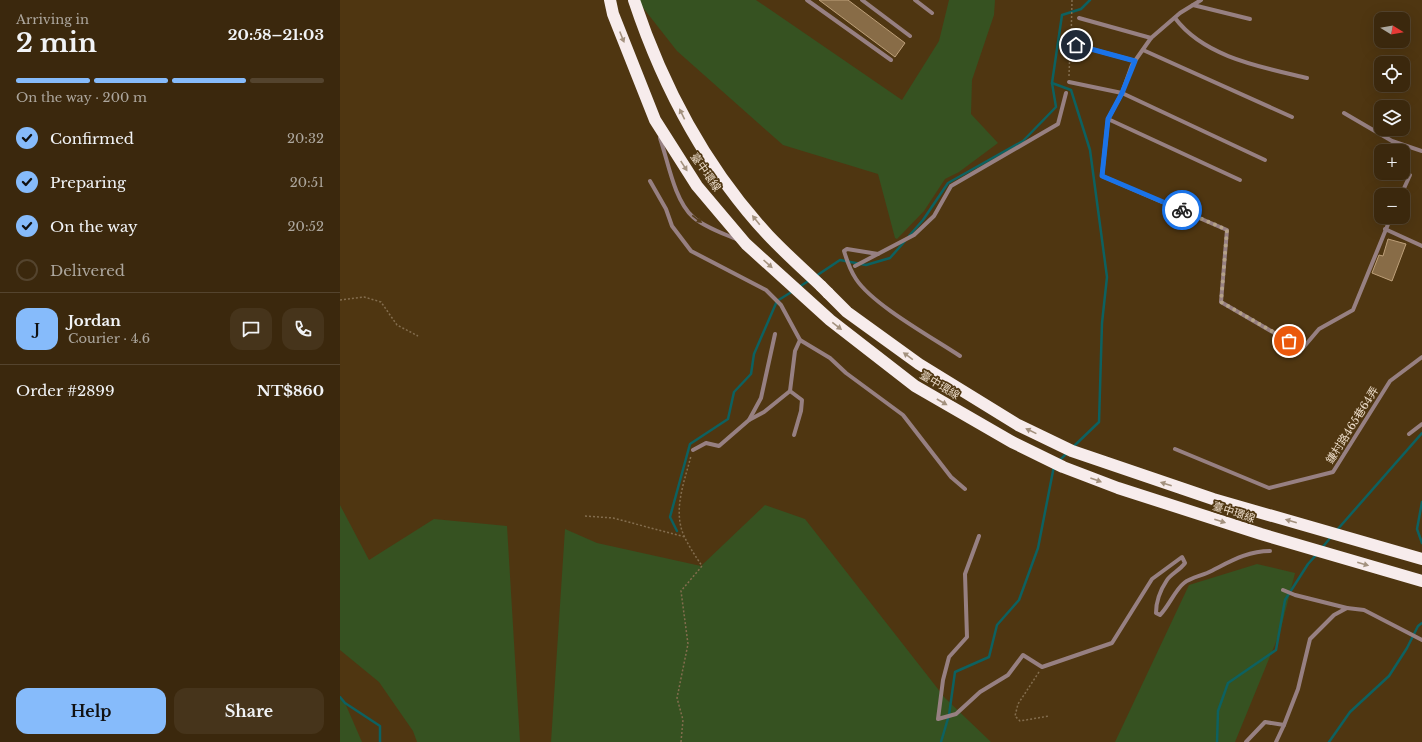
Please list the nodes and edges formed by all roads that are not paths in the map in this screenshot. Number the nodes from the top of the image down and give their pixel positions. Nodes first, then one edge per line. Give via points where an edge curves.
1 (610, 0) edge
2 (634, 0) edge
3 (807, 0) edge
4 (862, 0) edge
5 (915, 0) edge
6 (1201, 0) edge
7 (1193, 5) junction
8 (932, 13) dead end
9 (1079, 18) dead end
10 (1175, 18) junction
11 (1250, 19) dead end
12 (910, 36) dead end
13 (1151, 38) junction
14 (1076, 45) dead end
15 (1143, 50) junction
16 (891, 60) dead end
17 (1135, 61) junction
18 (1307, 78) dead end
19 (1069, 82) road end
20 (1066, 93) dead end
21 (1122, 93) junction
22 (1344, 113) dead end
23 (1292, 117) dead end
24 (1108, 119) junction
25 (655, 120) junction
26 (1422, 151) edge
27 (1265, 160) dead end
28 (1240, 180) dead end
29 (650, 181) dead end
30 (1388, 224) edge
31 (1386, 229) junction
32 (746, 244) junction
33 (1422, 246) edge
34 (878, 254) junction
35 (855, 266) dead end
36 (775, 334) dead end
37 (800, 340) junction
38 (960, 356) dead end
39 (1422, 357) edge
40 (790, 391) junction
41 (749, 420) junction
42 (1422, 424) edge
43 (1409, 434) dead end
44 (794, 435) dead end
45 (693, 450) road end
46 (1175, 450) dead end
47 (965, 489) dead end
48 (979, 536) dead end
49 (1270, 551) dead end
50 (1422, 559) edge
51 (1422, 581) edge
52 (1283, 590) dead end
53 (1347, 608) junction
54 (1422, 640) edge
55 (1284, 725) junction
56 (1246, 742) edge
57 (1276, 742) edge

1 -> 25 highway, 臺中環線 via 613,14
50 -> 2 highway, 臺中環線 via 1206,496 1069,450 1018,425 919,364 847,312 768,236 723,180 684,118 648,41
3 - 16 lane
4 - 12 lane
5 - 8 lane
6 - 7 lane
7 - 10 lane
7 - 11 lane
9 - 13 lane
10 - 13 lane
10 - 18 lane via 1185,32 1213,49 1254,65
13 - 15 lane
14 - 17 lane
15 - 17 lane
15 - 23 lane
17 - 21 lane
19 - 21 lane
20 - 34 lane via 1058,124 951,186 934,216 914,235
21 - 24 lane
21 - 27 lane
22 - 26 lane via 1392,141
24 - 28 lane
24 - 31 lane via 1102,176 1227,230 1221,302 1302,349 1319,328 1353,310
25 -> 32 highway, 臺中環線 via 697,186
25 -> 32 lane via 673,179 685,208 703,224
29 - 37 lane via 666,209 672,226 691,250 766,290 781,305
30 - 31 lane
31 - 33 lane
32 -> 51 highway, 臺中環線 via 830,320 915,386 1012,442 1056,464 1261,534
34 - 35 lane
34 - 38 lane via 847,249 844,251 857,281 882,304
36 - 41 lane via 761,398
37 - 40 lane via 795,351
37 - 47 lane via 830,358 903,415 951,477
39 - 46 lane, 鎌村路465巷64弄 via 1390,381 1334,472 1269,488
40 - 41 lane via 764,412
40 - 44 lane via 802,400
41 - 45 lane via 719,446 706,443
42 - 43 lane
48 - 49 lane via 965,574 967,637 949,658 943,680 938,719 953,715 980,692 1008,675 1023,655 1042,667 1112,644 1152,579 1182,557 1185,563 1167,579 1156,604 1156,613 1160,615 1184,583 1232,559 1259,551
52 - 53 lane
53 - 54 lane via 1364,610
53 - 55 lane via 1334,615 1310,639 1298,689
55 - 56 lane via 1265,722
55 - 57 lane

